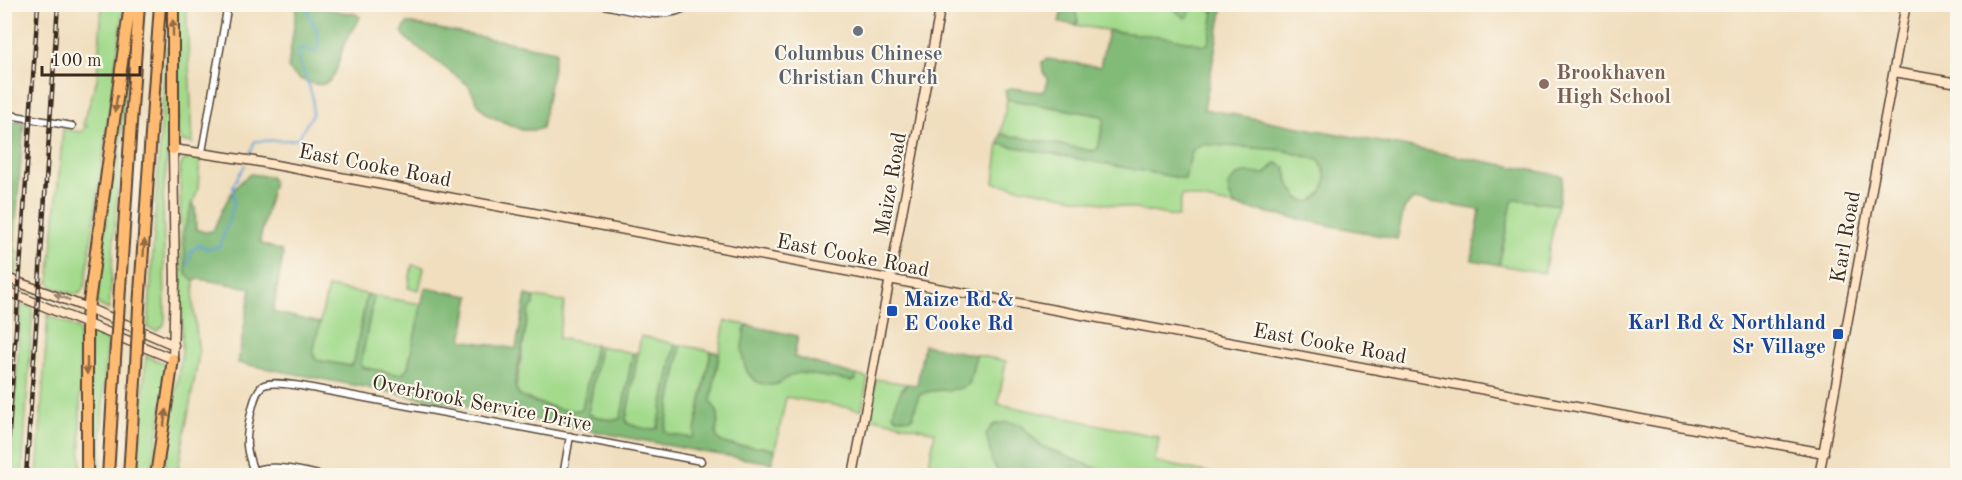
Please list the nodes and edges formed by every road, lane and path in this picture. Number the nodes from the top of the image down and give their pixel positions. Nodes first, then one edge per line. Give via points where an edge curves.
1 (130, 4) edge
2 (139, 4) edge
3 (160, 4) edge
4 (172, 4) edge
5 (228, 4) edge
6 (599, 4) edge
7 (693, 4) edge
8 (941, 4) edge
9 (1906, 4) edge
10 (1894, 72) junction
11 (1958, 83) edge
12 (4, 114) edge
13 (72, 126) dead end
14 (173, 149) junction
15 (202, 152) junction
16 (4, 277) edge
17 (890, 280) junction
18 (4, 290) edge
19 (88, 308) junction
20 (87, 322) junction
21 (174, 345) junction
22 (173, 359) junction
23 (570, 436) junction
24 (1824, 453) junction
25 (701, 461) dead end
26 (253, 469) junction
27 (87, 476) edge
28 (108, 476) edge
29 (129, 476) edge
30 (156, 476) edge
31 (243, 476) edge
32 (324, 476) edge
33 (563, 476) edge
34 (853, 476) edge
35 (1820, 476) edge

1 -> 19 highway
2 - 28 highway, bridge
29 -> 3 highway, bridge
14 -> 4 highway
5 - 15 street
6 - 7 street via 660,15
8 - 17 main road, Maize Road
9 - 10 main road, Karl Road
10 - 11 main road
10 - 24 main road, Karl Road
12 - 13 street
14 - 15 main road, East Cooke Road
14 - 21 main road
15 - 17 main road, East Cooke Road
19 -> 16 main road
17 - 24 main road, East Cooke Road
17 - 34 main road, Maize Road
18 - 20 main road
19 - 20 highway
19 - 21 main road
20 - 22 main road
20 -> 27 highway
21 - 22 main road
30 -> 22 highway
23 - 25 street, Overbrook Service Drive
23 - 26 street, Overbrook Service Drive via 302,386 267,384 258,388 255,396 246,443
23 - 33 street
24 - 35 main road, Karl Road
26 - 31 street
26 - 32 street via 273,466

